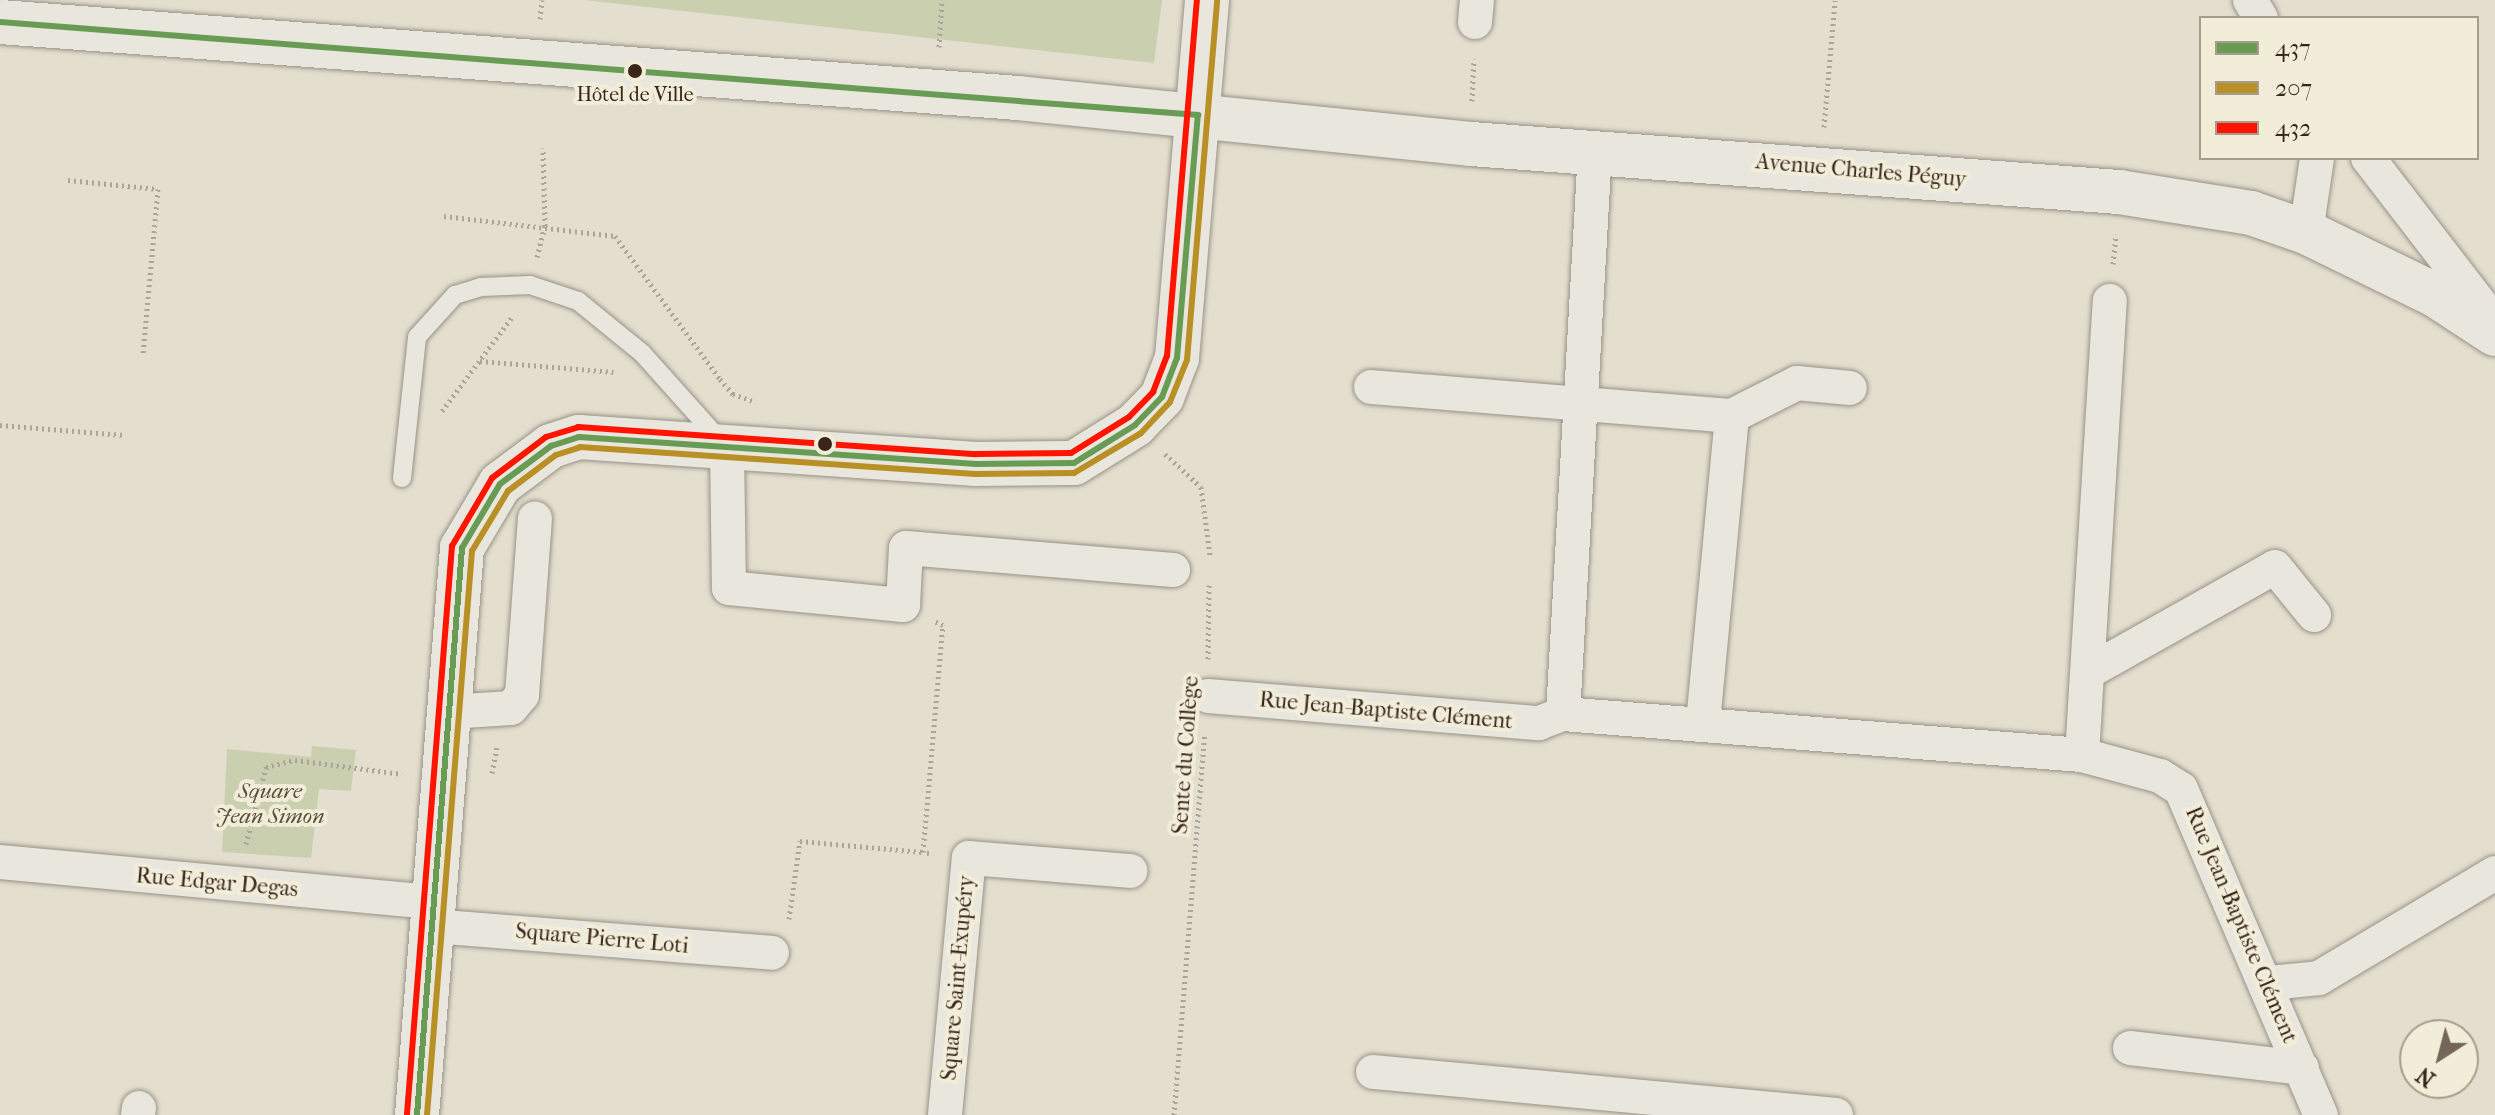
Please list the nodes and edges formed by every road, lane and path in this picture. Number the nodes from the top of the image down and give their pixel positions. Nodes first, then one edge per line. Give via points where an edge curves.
1 (1207, 0) edge
2 (1835, 0) edge
3 (1476, 11) edge
4 (0, 22) edge
5 (1198, 115) junction
6 (1823, 139) dead end
7 (1471, 144) junction
8 (1595, 151) junction
9 (2317, 160) edge
10 (2370, 160) edge
11 (68, 180) dead end
12 (2119, 192) junction
13 (444, 216) dead end
14 (2306, 232) junction
15 (2110, 301) joint
16 (2495, 323) edge
17 (2495, 334) edge
18 (143, 354) dead end
19 (479, 361) dead end
20 (665, 377) junction
21 (720, 379) junction
22 (1371, 387) dead end
23 (1850, 388) dead end
24 (1586, 402) junction
25 (775, 403) dead end
26 (1732, 416) junction
27 (0, 425) edge
28 (1135, 425) junction
29 (124, 435) dead end
30 (727, 447) junction
31 (402, 478) dead end
32 (535, 518) dead end
33 (1210, 565) dead end
34 (1173, 570) dead end
35 (1210, 579) dead end
36 (903, 605) junction
37 (2314, 615) dead end
38 (2088, 672) junction
39 (1208, 696) junction
40 (449, 712) junction
41 (1563, 714) junction
42 (1703, 725) junction
43 (2082, 755) junction
44 (444, 774) junction
45 (923, 852) junction
46 (969, 858) junction
47 (0, 862) edge
48 (1130, 871) dead end
49 (2495, 873) edge
50 (243, 886) junction
51 (432, 914) junction
52 (772, 953) joint
53 (2270, 983) junction
54 (2130, 1048) dead end
55 (2302, 1068) junction
56 (1373, 1072) dead end
57 (1541, 1102) edge
58 (417, 1115) edge
59 (945, 1115) edge
60 (1174, 1115) edge
61 (1836, 1115) edge
62 (2321, 1115) edge

1 - 5 street
2 - 6 path
3 - 7 path
4 - 5 street, Avenue Charles Péguy
5 - 7 street, Avenue Charles Péguy
5 - 28 street via 1177,358 1162,397
7 - 8 street, Avenue Charles Péguy
8 - 12 street, Avenue Charles Péguy
8 - 24 street
9 - 14 street
10 - 16 street
11 - 18 path via 158,189
12 - 14 street, Avenue Charles Péguy via 2251,213
12 - 15 path
13 - 21 path via 615,236
14 - 17 street, Avenue Charles Péguy via 2437,296
15 - 38 street
19 - 20 path
20 - 21 path
20 - 30 lane
20 - 31 lane via 578,301 530,285 455,295 417,337 409,363
21 - 25 path via 744,399
22 - 24 street
23 - 26 street via 1797,383
24 - 26 street
24 - 41 street
26 - 42 street
27 - 29 path
28 - 30 street via 1074,463 976,464
28 - 33 path via 1201,487
30 - 36 street via 729,588
30 - 40 street via 579,437 551,446 500,484 462,548
32 - 40 street via 522,695 511,708
34 - 36 street via 906,548
35 - 39 path, Sente du Collège
36 - 45 path via 943,625
37 - 38 street via 2275,567
38 - 43 street
39 - 41 street, Rue Jean-Baptiste Clément via 1539,723
39 - 60 path, Sente du Collège
40 - 44 street
41 - 42 street, Rue Jean-Baptiste Clément
42 - 43 street, Rue Jean-Baptiste Clément
43 - 53 street, Rue Jean-Baptiste Clément via 2160,776 2181,789
44 - 50 path via 351,771 295,760 266,767
44 - 51 street
45 - 46 path
45 - 52 path via 800,841 784,954
46 - 48 street, Square Saint-Exupéry
46 - 59 street, Square Saint-Exupéry
47 - 50 street, Rue Edgar Degas
49 - 53 street via 2319,978
50 - 51 street, Rue Edgar Degas
51 - 52 street, Square Pierre Loti
51 - 58 street
53 - 55 street, Rue Jean-Baptiste Clément
54 - 55 street
55 - 62 street, Rue Jean-Baptiste Clément
56 - 57 street
57 - 61 street

